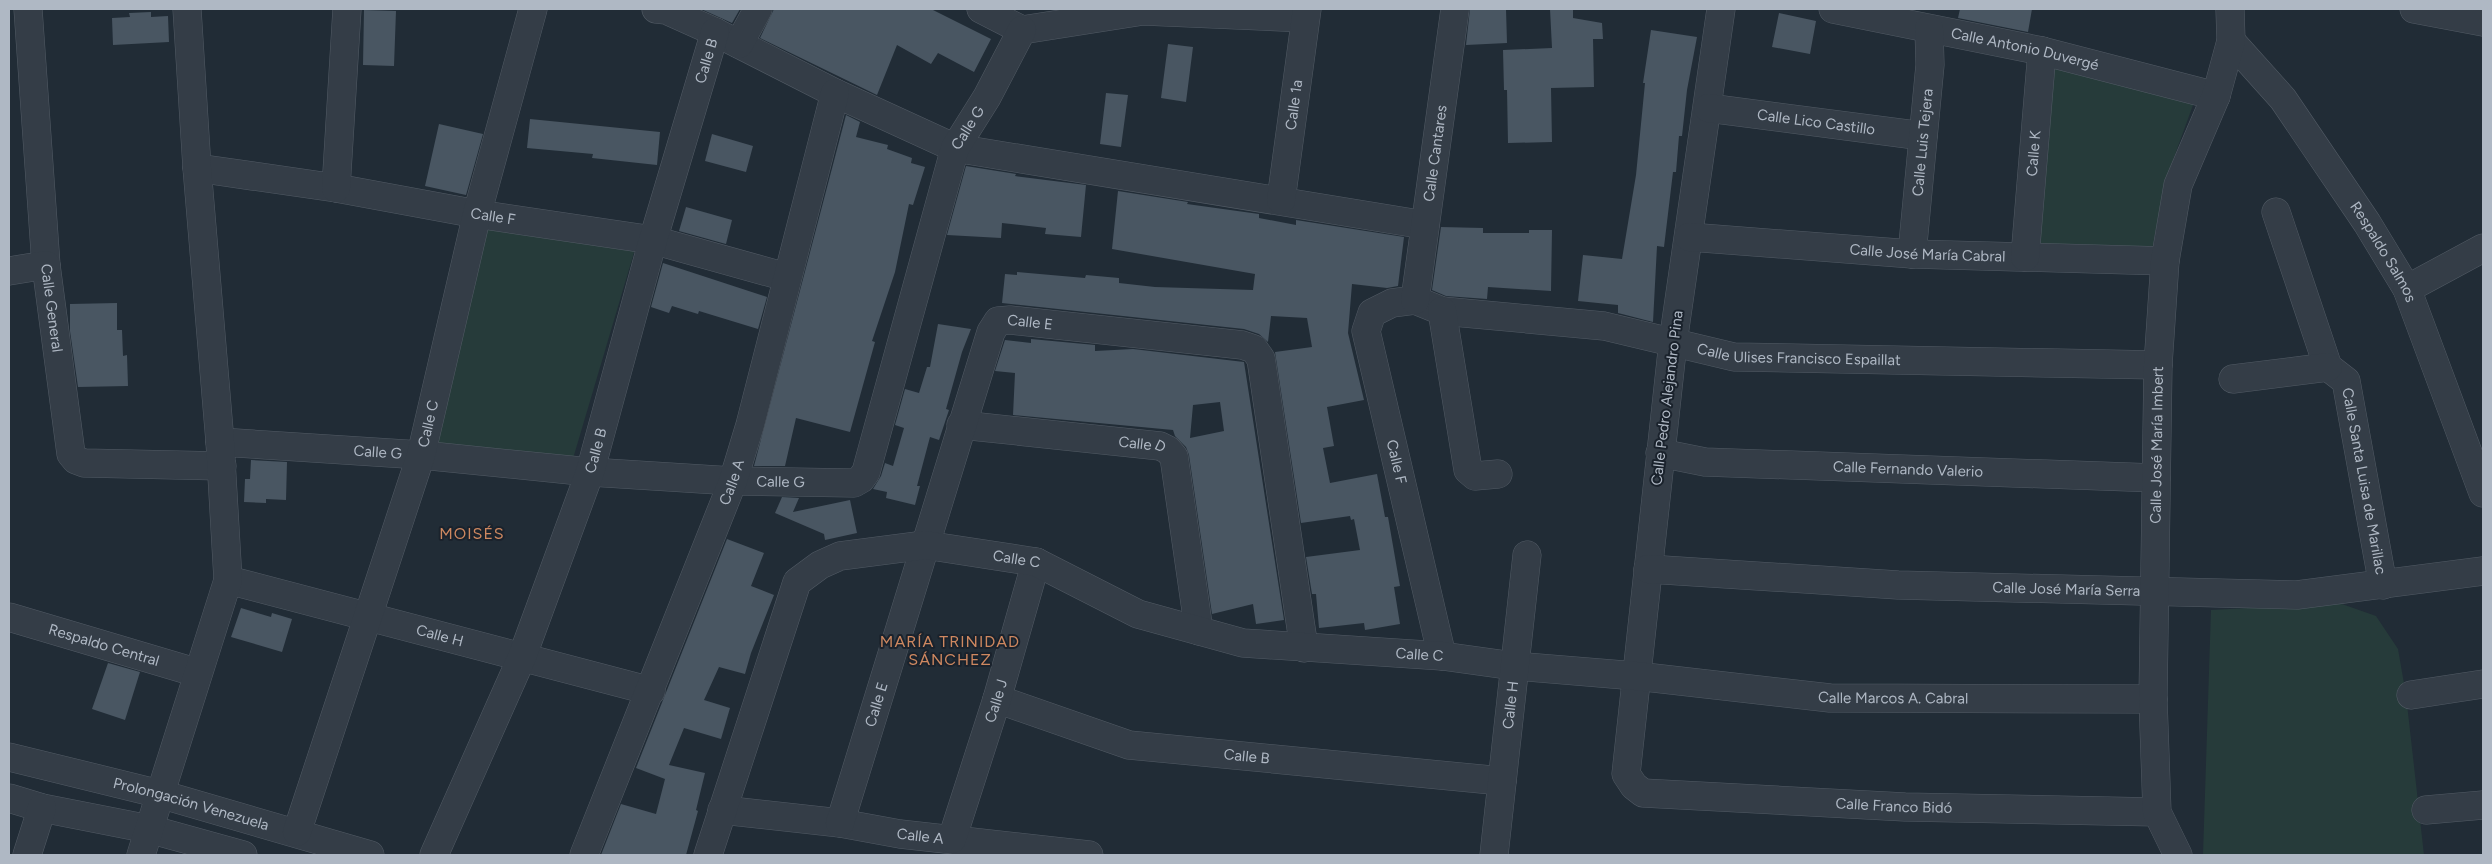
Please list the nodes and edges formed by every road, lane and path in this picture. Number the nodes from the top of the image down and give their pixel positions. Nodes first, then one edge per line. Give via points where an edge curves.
1 (28, 9) edge
2 (187, 9) edge
3 (347, 9) edge
4 (533, 9) edge
5 (656, 9) edge
6 (758, 9) edge
7 (981, 9) edge
8 (1455, 9) edge
9 (1722, 9) edge
10 (1833, 9) edge
11 (2230, 9) edge
12 (2414, 9) edge
13 (2441, 11) edge
14 (1086, 14) edge
15 (1306, 14) edge
16 (2483, 22) edge
17 (1929, 29) junction
18 (1022, 30) junction
19 (715, 32) junction
20 (2230, 41) junction
21 (739, 44) junction
22 (2042, 51) junction
23 (834, 93) junction
24 (2216, 96) junction
25 (1708, 108) junction
26 (1923, 136) junction
27 (955, 148) junction
28 (197, 168) junction
29 (336, 188) junction
30 (1281, 200) junction
31 (2276, 212) dead end
32 (477, 214) junction
33 (1425, 225) junction
34 (1689, 237) junction
35 (653, 240) junction
36 (2483, 248) edge
37 (1912, 254) junction
38 (2025, 257) junction
39 (2165, 261) junction
40 (46, 265) junction
41 (9, 272) edge
42 (786, 277) junction
43 (2407, 289) junction
44 (1415, 300) junction
45 (1442, 311) junction
46 (1673, 342) junction
47 (2158, 365) junction
48 (2328, 367) junction
49 (2233, 379) dead end
50 (961, 425) junction
51 (1660, 453) junction
52 (221, 454) junction
53 (421, 455) junction
54 (590, 472) junction
55 (1498, 474) dead end
56 (2156, 478) junction
57 (733, 481) junction
58 (2483, 494) edge
59 (925, 545) junction
60 (1527, 555) dead end
61 (1036, 562) junction
62 (1648, 569) junction
63 (2483, 571) edge
64 (228, 580) junction
65 (2383, 586) junction
66 (2154, 590) junction
67 (9, 617) edge
68 (368, 618) junction
69 (1200, 631) junction
70 (1304, 648) junction
71 (1442, 656) junction
72 (522, 657) junction
73 (1514, 666) junction
74 (198, 673) junction
75 (1636, 676) junction
76 (2483, 684) edge
77 (651, 691) junction
78 (2411, 695) dead end
79 (998, 699) junction
80 (2153, 699) junction
81 (9, 757) edge
82 (1502, 781) junction
83 (1634, 786) joint
84 (160, 794) junction
85 (9, 798) edge
86 (2483, 805) edge
87 (42, 808) junction
88 (722, 810) junction
89 (2426, 810) dead end
90 (2157, 812) junction
91 (840, 823) junction
92 (149, 829) junction
93 (297, 832) junction
94 (952, 839) junction
95 (27, 855) edge
96 (141, 855) edge
97 (243, 855) edge
98 (370, 855) edge
99 (434, 855) edge
100 (584, 855) edge
101 (708, 855) edge
102 (1089, 855) edge
103 (1494, 855) edge
104 (2178, 855) edge

1 - 40 street, Calle General
2 - 28 street
3 - 29 street
4 - 32 street, Calle C
5 - 19 street via 666,10
6 - 21 street, Calle B
7 - 18 street
8 - 33 street, Calle Cantares
9 - 25 street, Calle Pedro Alejandro Pina
10 - 17 street, Calle Antonio Duvergé
11 - 20 street, Calle José María Imbert
12 - 13 street
13 - 16 street
14 - 15 street via 1143,11
14 - 18 street
15 - 30 street, Calle 1a
17 - 22 street, Calle Antonio Duvergé
17 - 26 street, Calle Luis Tejera via 1930,65
18 - 27 street, Calle G via 987,97
19 - 21 street
19 - 35 street, Calle B
20 - 24 street, Calle José María Imbert
20 - 43 street, Respaldo Salmos via 2283,98
21 - 23 street
22 - 24 street, Calle Antonio Duvergé
22 - 38 street, Calle K
23 - 27 street
23 - 42 street, Calle A
24 - 39 street, Calle José María Imbert via 2178,184
25 - 26 street, Calle Lico Castillo
25 - 34 street, Calle Pedro Alejandro Pina
26 - 37 street, Calle Luis Tejera
27 - 30 street
27 - 57 street, Calle G via 866,472 854,482
28 - 29 street, Calle F
28 - 52 street
29 - 32 street, Calle F
30 - 33 street
31 - 48 street, Calle Santa Luisa de Marillac
32 - 35 street, Calle F
32 - 53 street, Calle C
33 - 44 street, Calle Cantares
34 - 37 street, Calle José María Cabral
34 - 46 street, Calle Pedro Alejandro Pina
35 - 42 street, Calle F
35 - 54 street, Calle B
36 - 43 street
37 - 38 street, Calle José María Cabral
38 - 39 street, Calle José María Cabral
39 - 47 street, Calle José María Imbert
40 - 41 street
40 - 52 street, Calle General via 71,454 76,460 84,463
42 - 57 street, Calle A via 750,426
43 - 58 street, Respaldo Salmos
44 - 45 street, Calle Ulises Francisco Espaillat
44 - 71 street, Calle F via 1372,312 1366,331
45 - 46 street, Calle Ulises Francisco Espaillat via 1604,326
45 - 55 street via 1468,470 1475,476
46 - 47 street, Calle Ulises Francisco Espaillat via 1734,357
46 - 51 street, Calle Pedro Alejandro Pina
47 - 56 street, Calle José María Imbert
48 - 49 street
48 - 65 street, Calle Santa Luisa de Marillac via 2346,382
50 - 59 street, Calle E
50 - 69 street, Calle D via 1160,446 1168,450 1174,457
50 - 70 street, Calle E via 991,332 998,321 1232,344 1254,350 1261,359
51 - 56 street, Calle Fernando Valerio via 1705,462
51 - 62 street, Calle Pedro Alejandro Pina
52 - 53 street, Calle G
52 - 64 street
53 - 54 street, Calle G
53 - 68 street, Calle C
54 - 57 street, Calle G
54 - 72 street, Calle B
56 - 66 street, Calle José María Imbert
57 - 77 street, Calle A
59 - 61 street, Calle C
59 - 88 street, Calle C via 840,556 797,582
59 - 91 street, Calle E
60 - 73 street, Calle H
61 - 69 street, Calle C via 1138,614
61 - 79 street, Calle J
62 - 66 street, Calle José María Serra via 1898,585
62 - 75 street, Calle Pedro Alejandro Pina
63 - 65 street, Calle José María Serra
64 - 68 street, Calle H
64 - 74 street
65 - 66 street, Calle José María Serra via 2297,594
66 - 80 street, Calle José María Imbert
67 - 74 street, Respaldo Central
68 - 72 street, Calle H
68 - 93 street, Calle C
69 - 70 street, Calle C via 1243,643
70 - 71 street, Calle C
71 - 73 street, Calle C
72 - 77 street, Calle H
72 - 99 street, Calle B
73 - 75 street, Calle C
73 - 82 street, Calle H
74 - 84 street
75 - 80 street, Calle Marcos A. Cabral via 1830,698
75 - 83 street, Calle Pedro Alejandro Pina via 1626,774
76 - 78 street
77 - 100 street, Calle A
79 - 82 street, Calle B via 1129,745
79 - 94 street, Calle J
80 - 90 street, Calle José María Imbert
81 - 84 street, Prolongación Venezuela
82 - 103 street, Calle H
83 - 90 street, Calle Franco Bidó via 1643,793 1905,807
84 - 92 street
84 - 93 street, Prolongación Venezuela
85 - 87 street
86 - 89 street
87 - 92 street
87 - 95 street
88 - 91 street, Calle A
88 - 101 street, Calle C
90 - 104 street, Calle José María Imbert
91 - 94 street, Calle A
92 - 96 street
92 - 97 street
93 - 98 street, Prolongación Venezuela
94 - 102 street, Calle A

